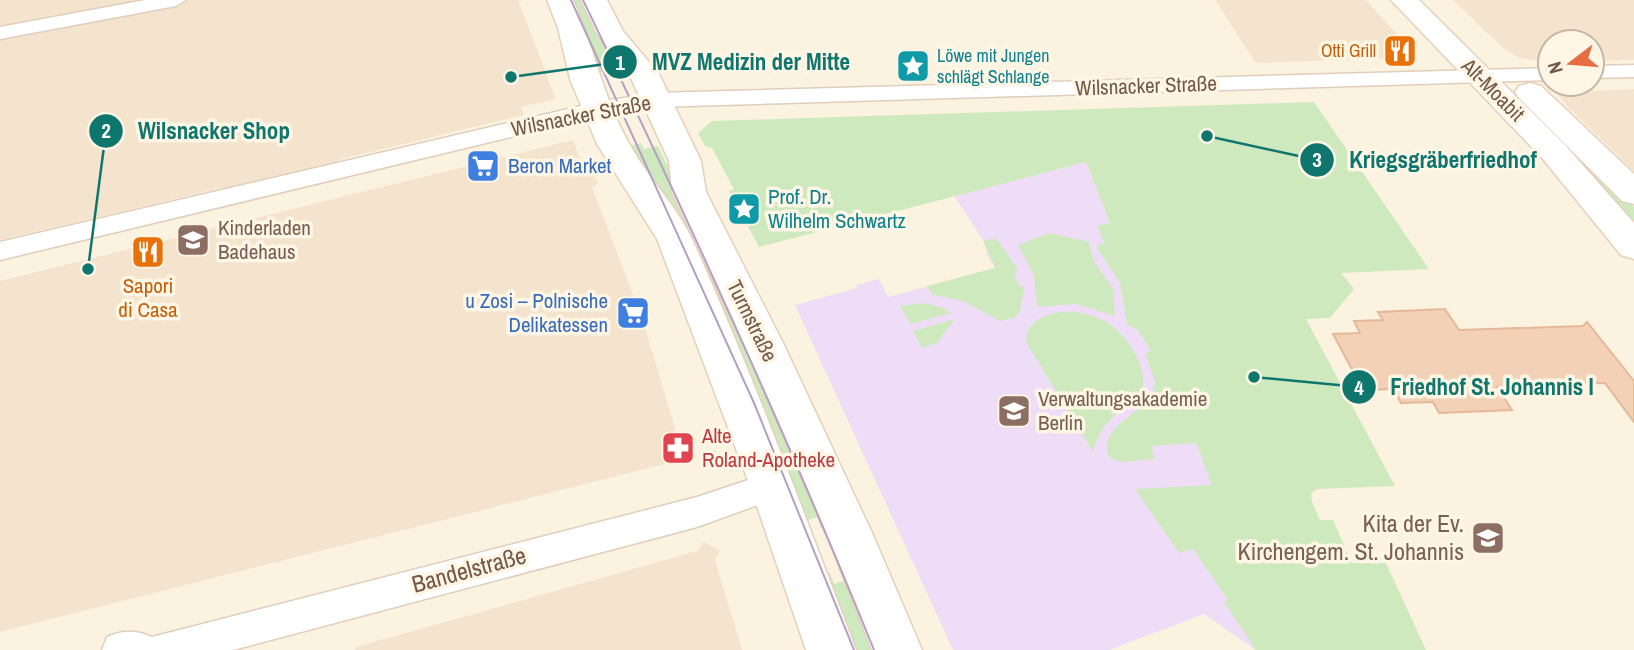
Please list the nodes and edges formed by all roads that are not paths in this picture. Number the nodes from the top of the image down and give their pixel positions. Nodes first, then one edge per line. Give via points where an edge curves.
1 (176, 0) edge
2 (560, 0) edge
3 (594, 0) edge
4 (1404, 0) edge
5 (1432, 0) edge
6 (0, 33) edge
7 (1634, 71) edge
8 (1606, 72) edge
9 (1536, 74) edge
10 (1512, 75) junction
11 (1479, 77) junction
12 (656, 100) junction
13 (598, 109) junction
14 (1634, 194) edge
15 (1634, 246) edge
16 (0, 251) edge
17 (772, 486) junction
18 (120, 650) edge
19 (140, 650) edge
20 (164, 650) edge
21 (831, 650) edge
22 (897, 650) edge

1 - 6 street
2 - 13 main road, Turmstraße
3 - 12 main road, Turmstraße
4 - 11 main road, Alt-Moabit
5 - 10 main road, Alt-Moabit
7 - 8 street
9 - 10 street, Wilsnacker Straße
10 - 11 street, Wilsnacker Straße
10 - 14 main road, Alt-Moabit
11 - 12 street, Wilsnacker Straße
11 - 15 main road, Alt-Moabit via 1553,152
12 - 13 street, Wilsnacker Straße
12 - 22 main road, Turmstraße via 685,161 690,192 764,345
13 - 16 street, Wilsnacker Straße
13 - 17 main road, Turmstraße via 614,147 674,238
17 - 20 street, Bandelstraße via 697,512
17 - 21 main road, Turmstraße
18 - 19 street

